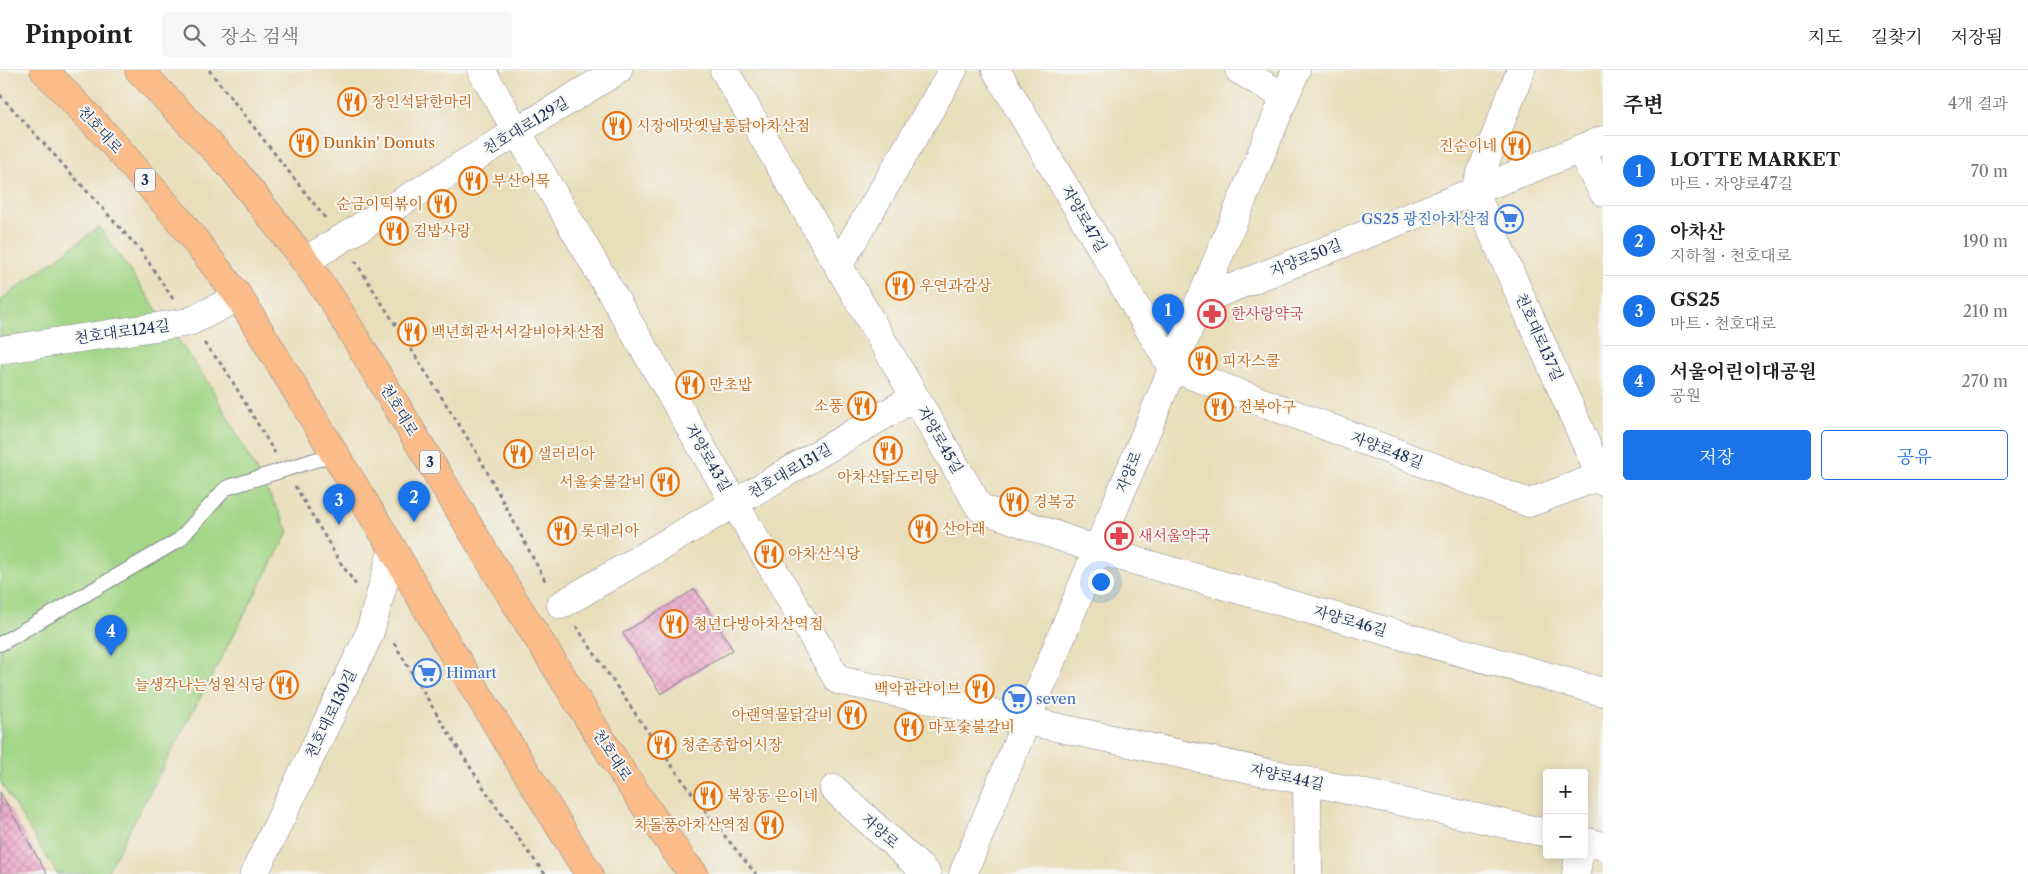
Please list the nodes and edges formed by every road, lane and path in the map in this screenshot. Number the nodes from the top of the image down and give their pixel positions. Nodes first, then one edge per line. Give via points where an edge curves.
1 (44, 70) edge
2 (139, 70) edge
3 (208, 70) edge
4 (481, 70) edge
5 (618, 70) edge
6 (724, 70) edge
7 (954, 70) edge
8 (996, 70) edge
9 (1238, 70) edge
10 (1296, 70) edge
11 (1521, 70) edge
12 (1285, 97) junction
13 (517, 132) junction
14 (1591, 145) edge
15 (1474, 191) junction
16 (1603, 192) edge
17 (341, 238) junction
18 (306, 261) junction
19 (838, 266) junction
20 (239, 297) junction
21 (1199, 301) junction
22 (0, 350) edge
23 (1172, 368) junction
24 (915, 397) junction
25 (334, 454) junction
26 (1602, 478) edge
27 (734, 503) junction
28 (393, 549) junction
29 (1096, 550) junction
30 (562, 605) junction
31 (0, 644) edge
32 (1603, 692) edge
33 (1026, 721) junction
34 (1307, 782) junction
35 (834, 789) dead end
36 (1543, 832) edge
37 (1588, 843) edge
38 (1603, 846) edge
39 (1578, 859) edge
40 (254, 874) edge
41 (589, 874) edge
42 (694, 874) edge
43 (756, 874) edge
44 (927, 874) edge
45 (964, 874) edge
46 (1308, 874) edge
47 (1576, 874) edge

1 - 20 main road, 천호대로 / 3 via 176,216
2 - 18 main road, 천호대로 / 3 via 234,170
3 - 17 path
4 - 13 street, 자양로43길
5 - 13 street, 천호대로129길
6 - 19 street, 자양로45길
7 - 19 street
8 - 23 street, 자양로47길
9 - 12 street
10 - 12 street, 자양로
11 - 15 street
12 - 21 street, 자양로
13 - 17 street, 천호대로129길
13 - 27 street, 자양로43길
14 - 15 street, 자양로50길
14 - 16 street, 자양로50길
15 - 21 street, 자양로50길
15 - 26 street, 천호대로137길
17 - 18 street, 천호대로129길
17 - 30 path via 477,453 544,578
18 - 42 main road, 천호대로 / 3 via 624,775
19 - 24 street, 자양로45길
20 - 22 street, 천호대로124길 via 189,322
20 - 25 main road, 천호대로 / 3
21 - 23 street, 자양로
23 - 26 street, 자양로48길 via 1529,503
23 - 29 street, 자양로
24 - 27 street, 천호대로131길
24 - 29 street, 자양로45길 via 980,508
25 - 28 main road, 천호대로 / 3
25 - 31 lane via 226,488 179,540
27 - 30 street, 천호대로131길
27 - 33 street, 자양로43길 via 838,680
28 - 40 street, 천호대로130길 via 369,635
28 - 41 main road, 천호대로 / 3 via 446,642
29 - 32 street, 자양로46길
29 - 33 street, 자양로
30 - 43 path via 664,756
33 - 34 street, 자양로44길
33 - 45 street, 자양로
34 - 36 street, 자양로44길
34 - 46 street
35 - 44 street, 자양로
37 - 38 street
39 - 47 street

